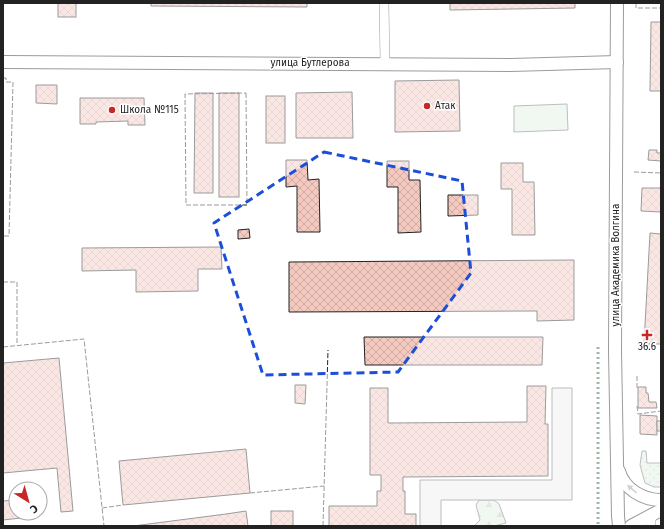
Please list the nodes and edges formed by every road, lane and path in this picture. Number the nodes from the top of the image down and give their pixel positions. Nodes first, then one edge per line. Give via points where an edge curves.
1 (384, 3) edge
2 (617, 3) edge
3 (3, 62) edge
4 (617, 62) junction
5 (385, 63) junction
6 (617, 463) junction
7 (661, 500) edge
8 (658, 512) edge
9 (620, 526) edge
10 (631, 526) edge
11 (652, 526) edge

1 - 5 street
2 - 4 street, улица Академика Волгина
3 - 5 street, улица Бутлерова
4 - 5 street, улица Бутлерова
4 - 6 street, улица Академика Волгина
7 -> 6 street via 640,496 629,488 620,474
6 - 9 street, улица Академика Волгина
8 - 10 street
8 - 11 street via 651,519

